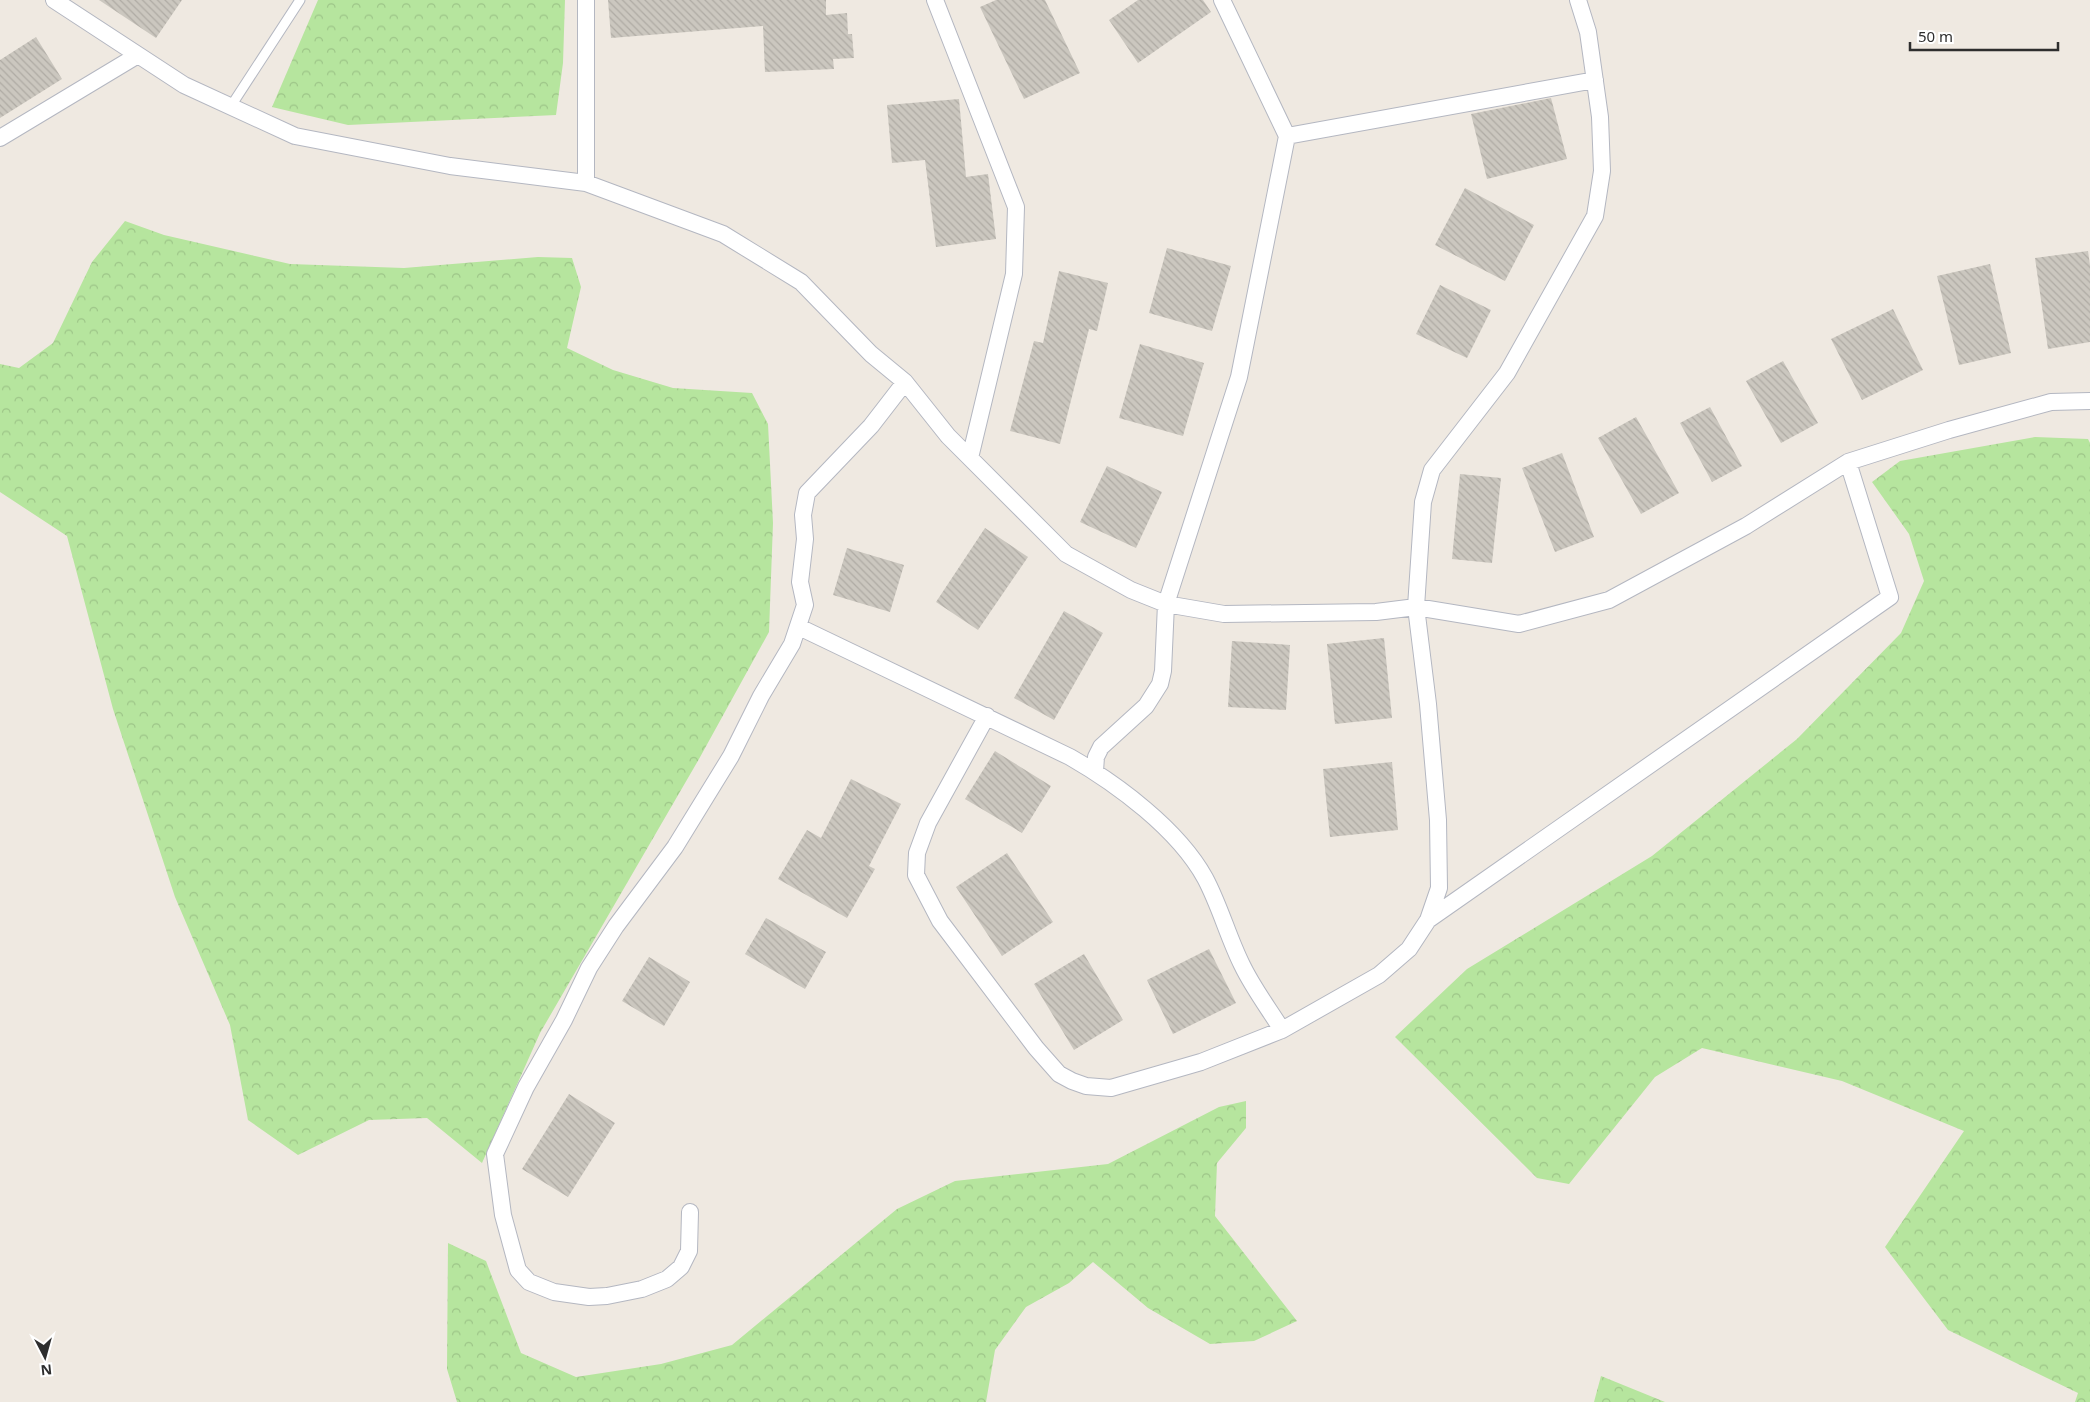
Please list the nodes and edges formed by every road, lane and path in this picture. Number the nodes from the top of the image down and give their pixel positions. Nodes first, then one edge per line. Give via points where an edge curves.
1 (54, 0) edge
2 (300, 0) edge
3 (586, 0) edge
4 (936, 0) edge
5 (1222, 0) edge
6 (1578, 0) edge
7 (138, 55) junction
8 (1595, 80) junction
9 (231, 106) junction
10 (1287, 136) junction
11 (0, 138) edge
12 (586, 183) junction
13 (905, 382) junction
14 (2090, 401) edge
15 (970, 458) junction
16 (1848, 462) junction
17 (1166, 604) junction
18 (1416, 607) junction
19 (799, 627) junction
20 (987, 716) junction
21 (1094, 771) junction
22 (1428, 920) junction
23 (1282, 1030) junction
24 (690, 1212) dead end

1 - 7 street
2 - 9 lane
3 - 12 street
4 - 15 street via 1016,207 1014,274
5 - 10 street
6 - 8 street via 1588,32
7 - 9 street via 184,85
7 - 11 street
8 - 10 street
8 - 18 street via 1602,171 1595,216 1507,373 1432,470 1423,502
9 - 12 street via 295,136 450,166
10 - 17 street via 1239,377
12 - 13 street via 723,234 801,282 870,354
13 - 15 street
13 - 19 street via 871,426 807,493 800,582 805,605
14 - 16 street via 2051,402
15 - 17 street via 1066,554 1131,590
16 - 18 street via 1746,526 1609,600 1519,624
16 - 22 street via 1890,597
17 - 18 street via 1224,614 1376,612
17 - 21 street via 1160,684 1146,706 1101,747
18 - 22 street via 1438,820 1438,888
19 - 20 street
19 - 24 street via 731,756 680,839 616,926 590,968 526,1087 495,1154 503,1215 518,1270 529,1282 554,1292 607,1296 642,1289 667,1279 681,1268 689,1251
20 - 21 street
20 - 23 street via 928,823 917,853 916,875 940,921 1036,1048 1060,1074 1086,1086 1110,1088 1201,1062
21 - 23 street via 1140,805 1163,827 1204,877 1243,967
22 - 23 street via 1409,949 1387,969

